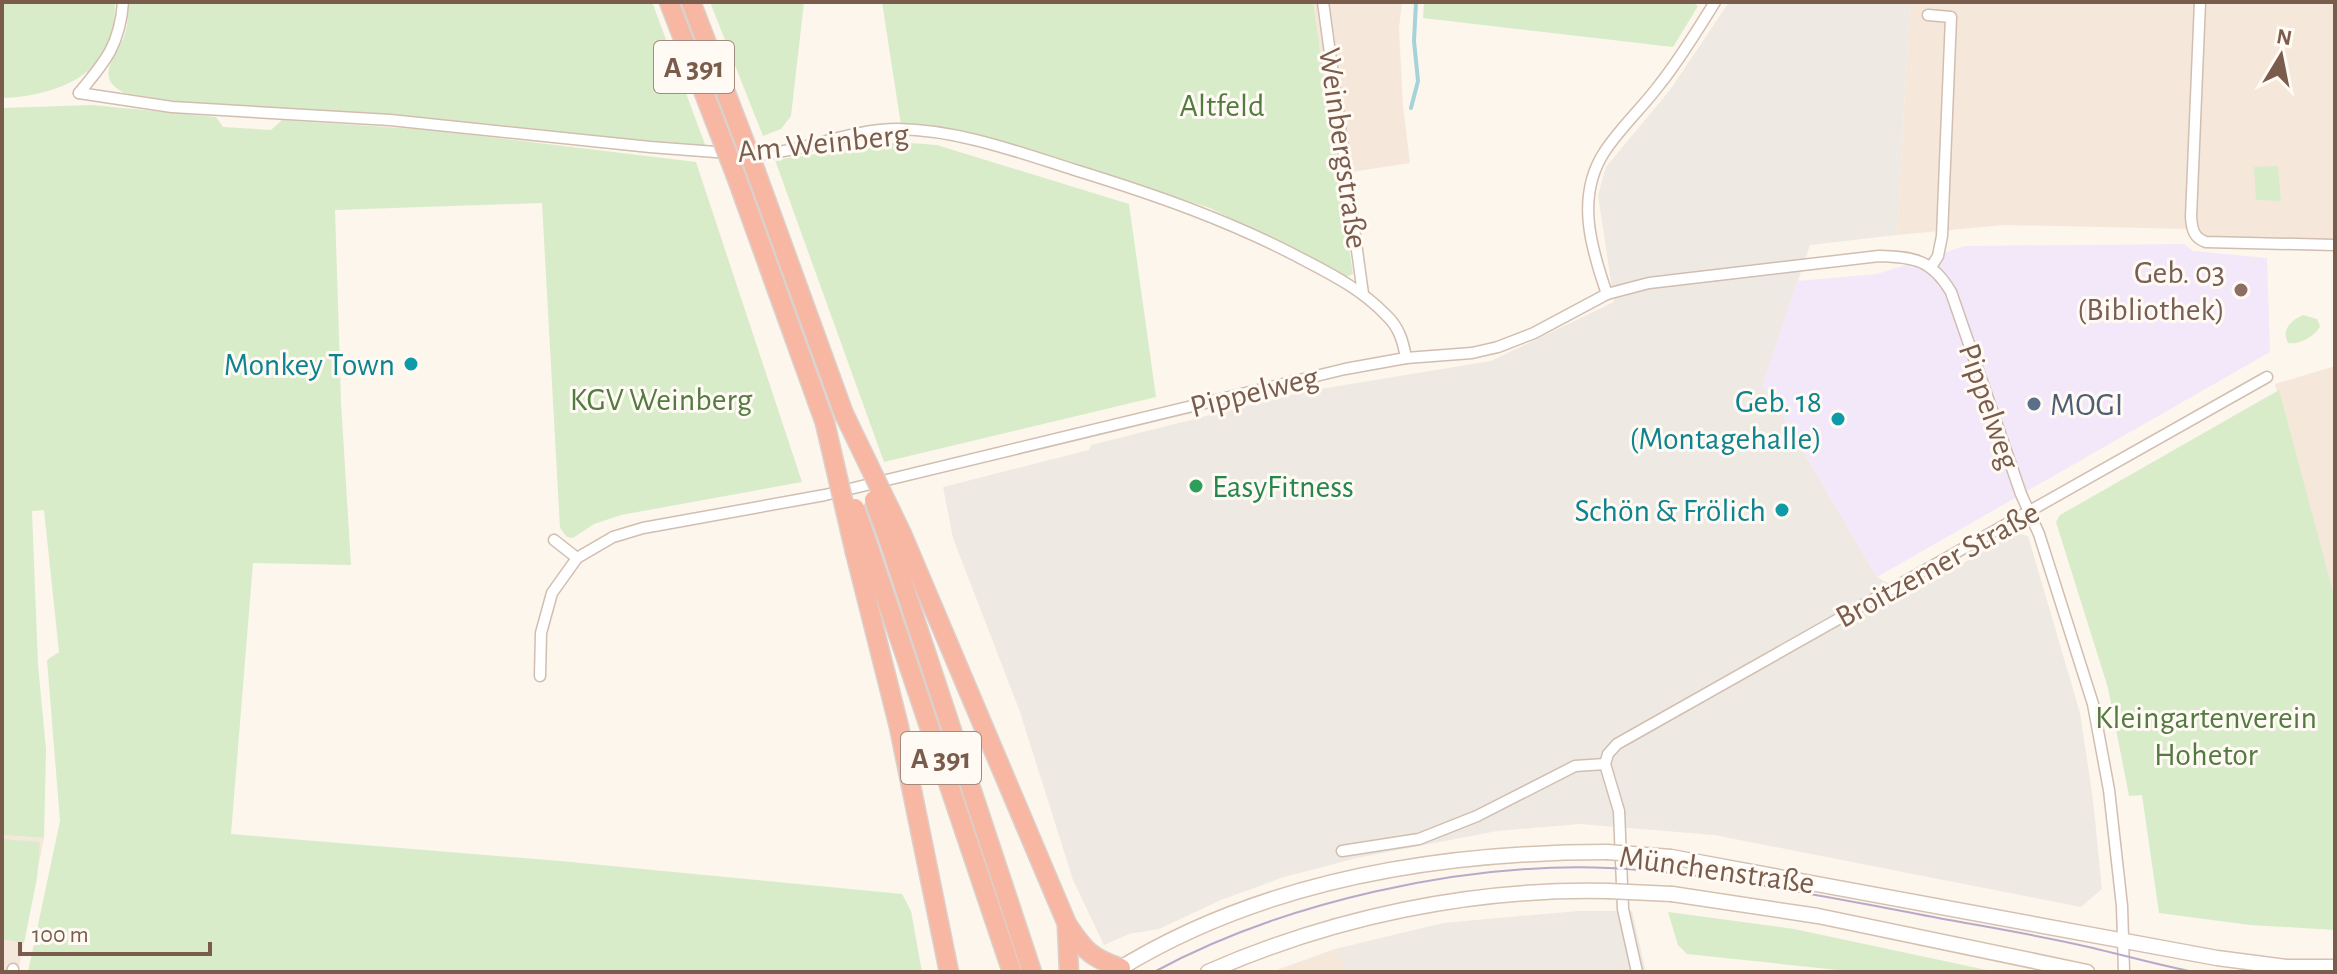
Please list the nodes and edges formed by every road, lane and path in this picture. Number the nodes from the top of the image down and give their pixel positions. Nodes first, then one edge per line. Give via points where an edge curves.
1 (123, 2) edge
2 (669, 2) edge
3 (691, 2) edge
4 (1323, 2) edge
5 (1715, 2) edge
6 (2200, 2) edge
7 (1928, 15) dead end
8 (2335, 245) edge
9 (1931, 267) junction
10 (1363, 294) junction
11 (1607, 294) junction
12 (1406, 358) junction
13 (2267, 377) dead end
14 (2028, 512) junction
15 (895, 536) junction
16 (554, 540) dead end
17 (862, 548) junction
18 (577, 558) junction
19 (540, 676) dead end
20 (1606, 759) junction
21 (1342, 851) dead end
22 (1067, 924) junction
23 (2124, 942) junction
24 (1030, 966) edge
25 (2335, 967) edge
26 (1117, 970) edge
27 (949, 972) edge
28 (1012, 972) edge
29 (1069, 972) edge
30 (1208, 972) edge
31 (1637, 972) edge
32 (2087, 972) edge
33 (2124, 972) edge

1 - 10 street, Am Weinberg via 116,43 79,93 172,107 390,120 755,155 860,133 938,132 1005,148 1210,214
2 - 17 highway, A 391, bridge via 825,423
3 - 15 highway, A 391, bridge via 844,414
4 - 10 street, Weinbergstraße
5 - 11 street via 1594,172 1588,199 1590,236
6 - 8 street via 2194,233 2206,242
7 - 9 street via 1951,17 1942,236
9 - 11 street, Pippelweg via 1909,258 1879,256 1682,279
9 - 14 street, Pippelweg via 1951,292
10 - 12 street, Am Weinberg via 1399,331
11 - 12 street, Pippelweg via 1498,347
12 - 18 street, Pippelweg via 825,495 643,528 613,537
13 - 14 street, Broitzemer Straße
14 - 20 street, Broitzemer Straße via 1617,744
14 - 23 street, Pippelweg via 2093,704 2109,790
15 - 22 highway
15 - 24 highway, A 391
16 - 18 street
17 - 27 highway
17 - 28 highway, A 391
18 - 19 street, Pippelweg via 546,609
20 - 21 street, Broitzemer Straße via 1575,766 1431,835
20 - 31 street via 1619,811 1623,909
22 - 26 highway via 1082,948
22 - 29 highway
23 - 25 main road, Münchenstraße via 2271,965
23 - 26 main road, Münchenstraße, bridge via 1671,857 1607,852 1480,856 1348,877 1226,916
23 - 33 street, Pippelweg
30 - 32 main road, Münchenstraße, bridge via 1279,944 1398,911 1480,898 1608,891 1672,894 1818,916

